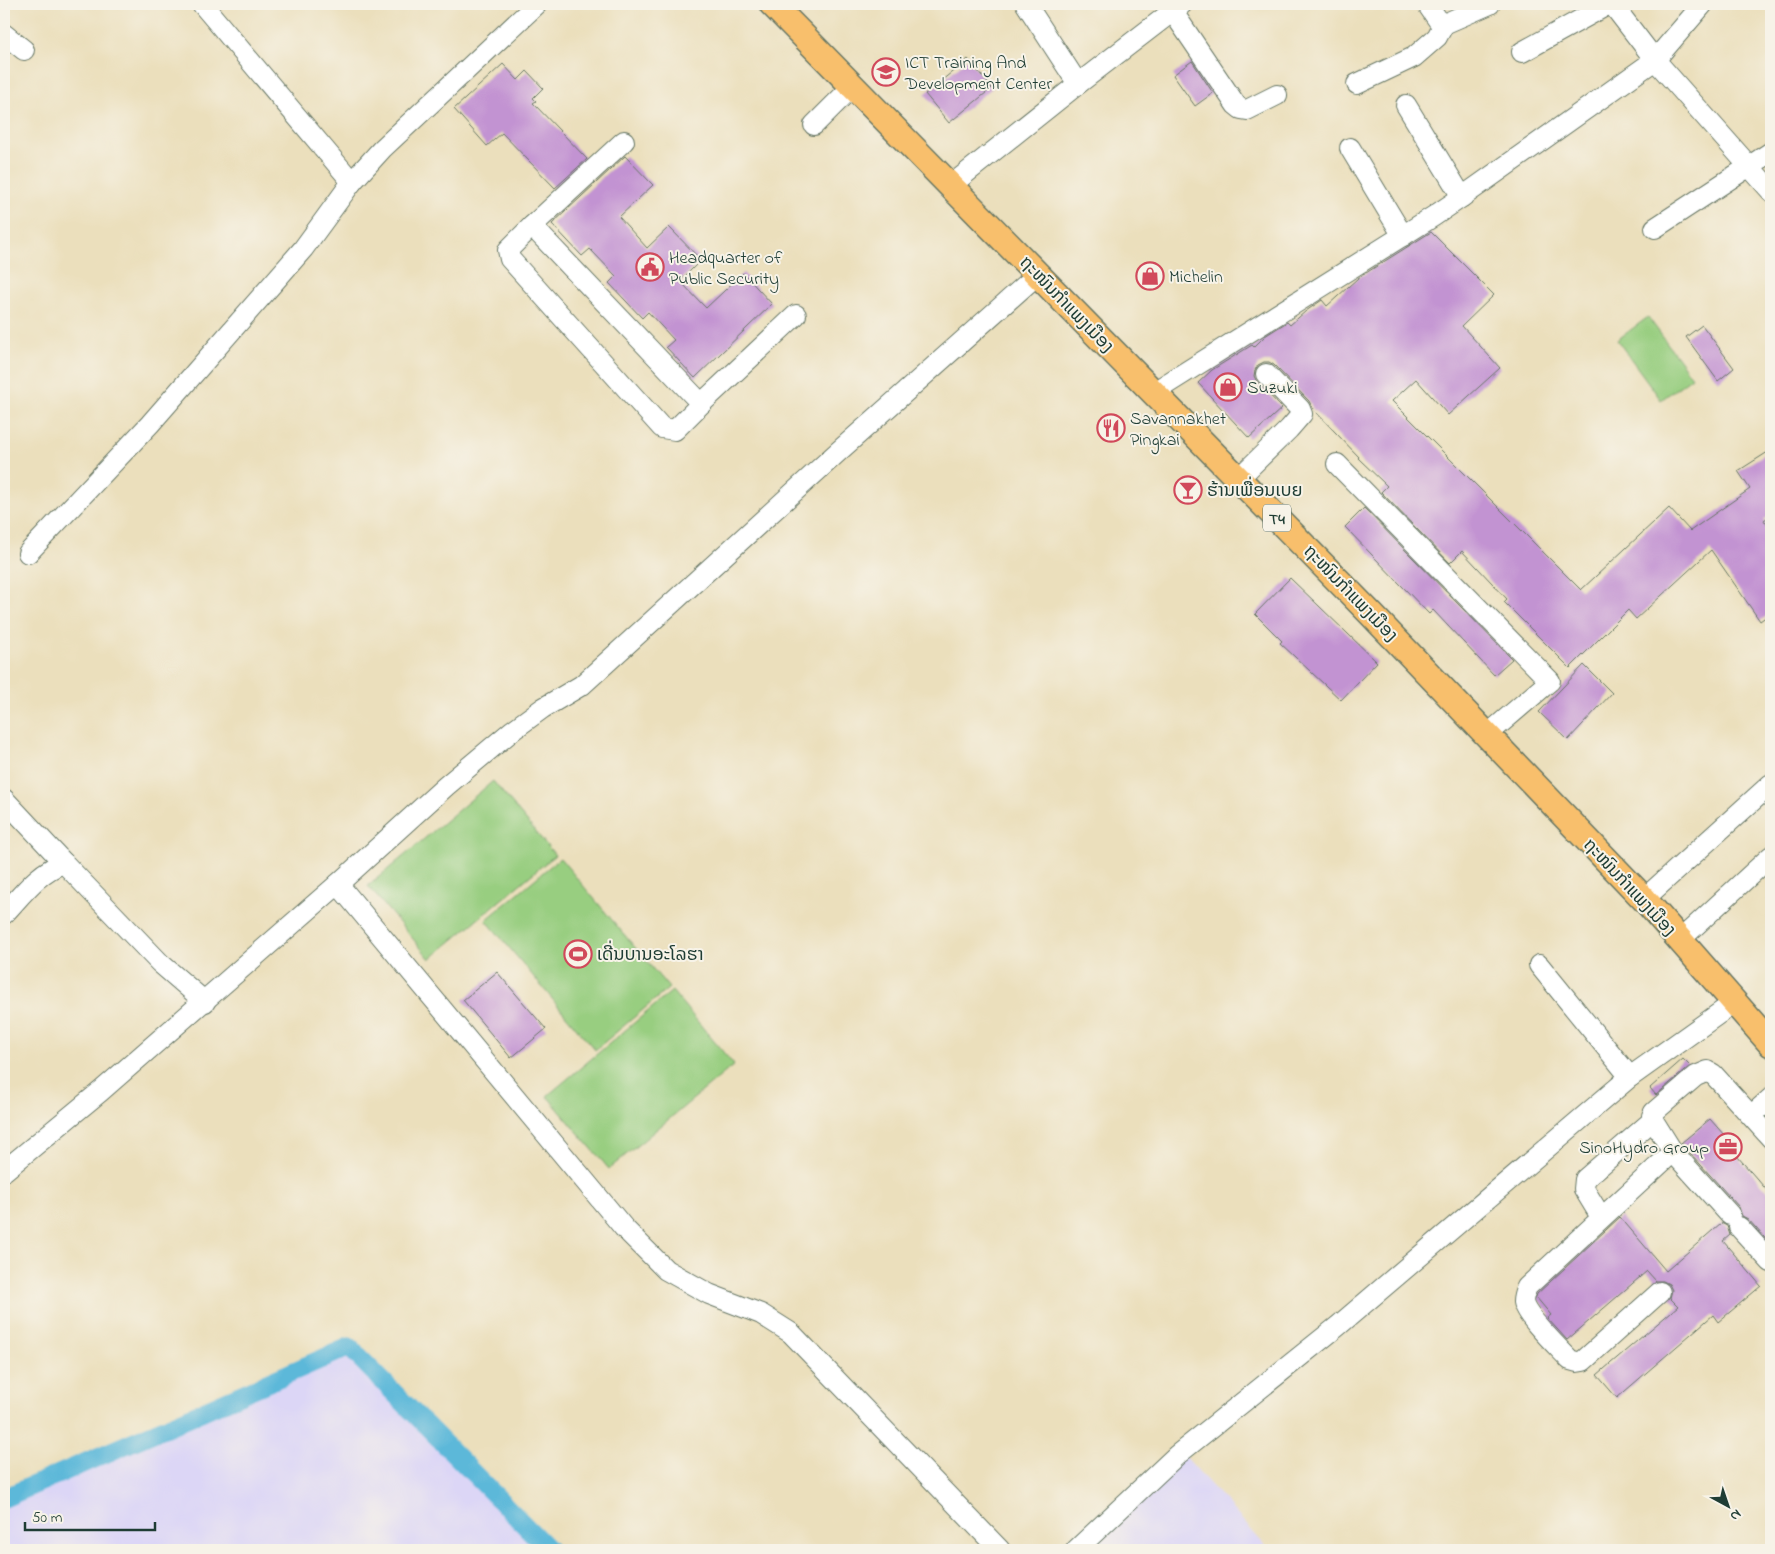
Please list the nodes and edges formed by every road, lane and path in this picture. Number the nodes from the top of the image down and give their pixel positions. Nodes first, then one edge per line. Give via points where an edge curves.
1 (202, 4) edge
2 (537, 4) edge
3 (772, 4) edge
4 (1026, 4) edge
5 (1427, 4) edge
6 (1490, 4) edge
7 (1611, 4) edge
8 (1703, 4) edge
9 (1177, 8) edge
10 (1444, 24) junction
11 (4, 34) edge
12 (24, 50) dead end
13 (1522, 52) dead end
14 (1655, 60) junction
15 (1078, 84) junction
16 (1357, 84) dead end
17 (853, 86) junction
18 (1277, 95) dead end
19 (1406, 105) dead end
20 (814, 125) dead end
21 (624, 141) dead end
22 (1350, 148) dead end
23 (1771, 152) edge
24 (1749, 167) junction
25 (352, 182) junction
26 (950, 186) junction
27 (1771, 191) edge
28 (1462, 197) junction
29 (532, 226) junction
30 (1655, 228) dead end
31 (1402, 236) junction
32 (1038, 274) junction
33 (796, 315) dead end
34 (1266, 374) dead end
35 (1154, 392) junction
36 (702, 403) junction
37 (1337, 464) dead end
38 (1238, 478) junction
39 (28, 553) dead end
40 (1486, 735) junction
41 (1771, 784) edge
42 (4, 799) edge
43 (1771, 856) edge
44 (64, 863) junction
45 (338, 884) junction
46 (1644, 899) junction
47 (4, 914) edge
48 (1680, 940) junction
49 (1540, 965) dead end
50 (205, 1002) junction
51 (1735, 1002) junction
52 (1771, 1044) edge
53 (1630, 1077) junction
54 (1771, 1098) edge
55 (1752, 1116) junction
56 (1653, 1120) junction
57 (1771, 1138) edge
58 (1673, 1152) junction
59 (4, 1171) edge
60 (1601, 1217) junction
61 (1771, 1262) edge
62 (1660, 1292) dead end
63 (1000, 1550) edge
64 (1076, 1550) edge

1 - 25 street
2 - 25 street via 382,149
3 - 17 main road, ຖະໜົນກຳແພງເມືອງ / T4
4 - 15 street
5 - 10 street
6 - 10 street
7 - 13 street
7 - 14 street
8 - 14 street
9 - 15 street
9 - 18 street via 1236,105 1247,110
10 - 16 street via 1437,37 1414,57
11 - 12 street
14 - 24 street
14 - 28 street
15 - 26 street
17 - 20 street
17 - 26 main road, ຖະໜົນກຳແພງເມືອງ / T4
19 - 28 street
21 - 29 street
22 - 31 street
23 - 24 street
24 - 27 street
24 - 30 street
25 - 39 street via 303,249 150,424
26 - 32 main road, ຖະໜົນກຳແພງເມືອງ / T4
28 - 31 street
29 - 36 street
29 - 36 street via 508,250 510,259 662,428 675,430
31 - 35 street
32 - 35 main road, ຖະໜົນກຳແພງເມືອງ / T4
32 - 45 street via 582,685 513,730
33 - 36 street
34 - 38 street via 1302,414
35 - 38 main road, ຖະໜົນກຳແພງເມືອງ / T4
37 - 40 street via 1550,681
38 - 40 main road, ຖະໜົນກຳແພງເມືອງ / T4
40 - 46 main road, ຖະໜົນກຳແພງເມືອງ / T4
41 - 46 street
42 - 44 street
43 - 48 street
44 - 47 street via 44,872
44 - 50 street via 160,963
45 - 50 street
45 - 63 street via 624,1228 666,1270 710,1294 761,1314 790,1332
46 - 48 main road, ຖະໜົນກຳແພງເມືອງ / T4
48 - 51 main road, ຖະໜົນກຳແພງເມືອງ / T4
49 - 53 street
50 - 59 street
51 - 52 main road, ຖະໜົນກຳແພງເມືອງ / T4
51 - 53 street
53 - 64 street via 1338,1326 1177,1455
54 - 55 street
55 - 56 street via 1708,1071 1696,1076 1654,1112
55 - 57 street
56 - 58 street
56 - 60 street via 1585,1179 1584,1189
58 - 60 street
58 - 61 street
60 - 62 street via 1527,1287 1523,1302 1527,1311 1570,1360 1577,1362

